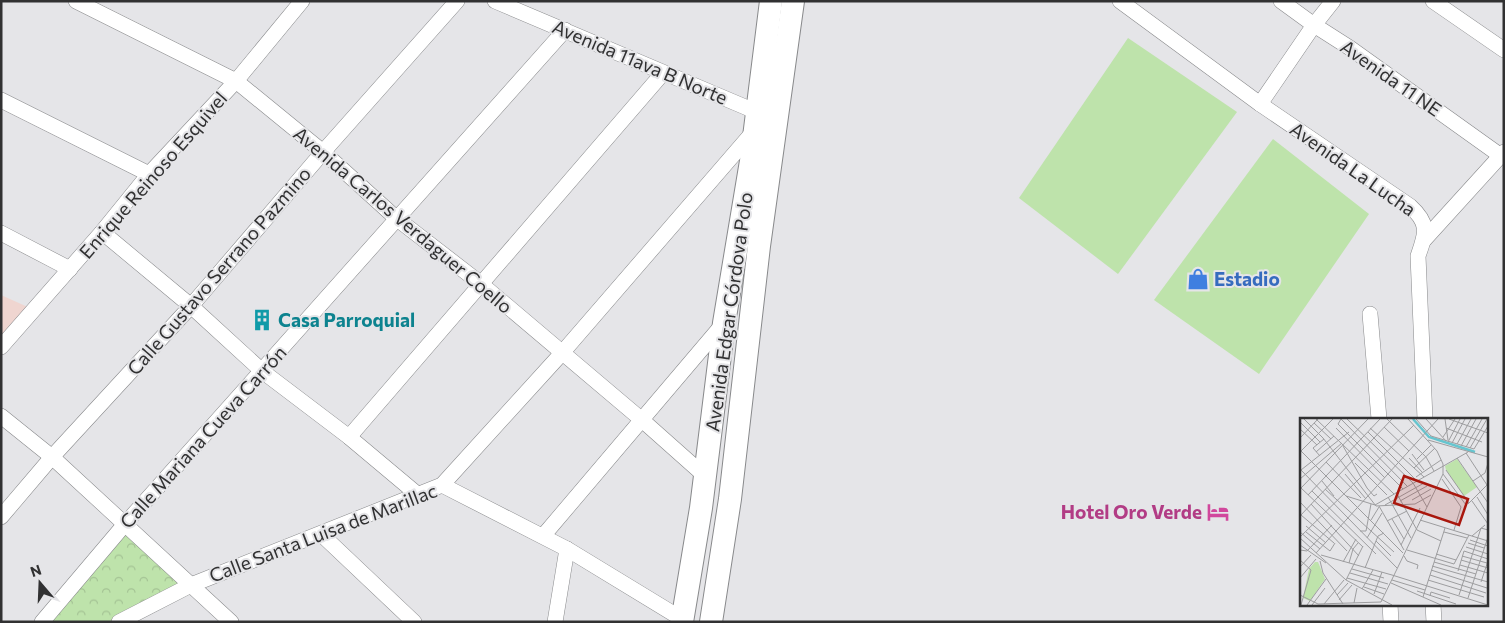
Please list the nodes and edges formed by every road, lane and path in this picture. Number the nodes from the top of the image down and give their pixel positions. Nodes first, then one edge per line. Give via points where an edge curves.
1 (76, 1) edge
2 (302, 1) edge
3 (457, 1) edge
4 (495, 1) edge
5 (771, 1) edge
6 (793, 1) edge
7 (1120, 1) edge
8 (1281, 1) edge
9 (1333, 1) edge
10 (1433, 1) edge
11 (1314, 25) junction
12 (565, 30) junction
13 (1504, 50) edge
14 (663, 73) junction
15 (236, 81) junction
16 (1, 100) edge
17 (1260, 104) junction
18 (756, 121) junction
19 (323, 152) junction
20 (1502, 154) edge
21 (149, 174) junction
22 (396, 218) junction
23 (102, 232) junction
24 (1, 233) edge
25 (1424, 240) junction
26 (70, 269) junction
27 (480, 283) junction
28 (192, 306) junction
29 (1370, 314) dead end
30 (724, 323) junction
31 (1, 347) edge
32 (562, 353) junction
33 (262, 371) junction
34 (1, 416) edge
35 (1379, 418) edge
36 (1425, 418) edge
37 (642, 420) junction
38 (349, 436) junction
39 (52, 457) junction
40 (705, 476) junction
41 (442, 485) junction
42 (417, 494) junction
43 (1, 517) edge
44 (125, 524) junction
45 (321, 534) junction
46 (543, 536) junction
47 (567, 549) junction
48 (191, 585) junction
49 (1390, 606) edge
50 (1433, 606) edge
51 (682, 620) edge
52 (42, 622) edge
53 (119, 622) edge
54 (231, 622) edge
55 (414, 622) edge
56 (555, 622) edge
57 (711, 622) edge
58 (1391, 622) edge
59 (1434, 622) edge

1 - 15 street, Avenida Carlos Verdaguer Coello
2 - 15 street, Enrique Reinoso Esquivel
3 - 19 street, Calle Gustavo Serrano Pazmino
4 - 12 street, Avenida 11ava B Norte
5 - 18 main road, Avenida Edgar Córdova Polo
6 - 57 main road, Avenida Edgar Córdova Polo via 759,246 730,499
7 - 17 street, Avenida La Lucha
8 - 11 street, Avenida 11 NE
9 - 11 street
10 - 13 street
11 - 17 street
11 - 20 street, Avenida 11 NE
12 - 14 street, Avenida 11ava B Norte
12 - 22 street, Calle Mariana Cueva Carrón
14 - 18 street, Avenida 11ava B Norte
14 - 27 street
15 - 19 street, Avenida Carlos Verdaguer Coello
15 - 21 street, Enrique Reinoso Esquivel
16 - 21 street
17 - 25 street, Avenida La Lucha via 1410,206 1425,222
18 - 30 main road, Avenida Edgar Córdova Polo
18 - 32 street
19 - 22 street, Avenida Carlos Verdaguer Coello
19 - 28 street, Calle Gustavo Serrano Pazmino
20 - 25 street
21 - 23 street, Enrique Reinoso Esquivel
22 - 27 street, Avenida Carlos Verdaguer Coello
22 - 33 street, Calle Mariana Cueva Carrón
23 - 26 street, Enrique Reinoso Esquivel
23 - 28 street
24 - 26 street
25 - 36 street, Avenida La Lucha via 1418,256
26 - 31 street, Enrique Reinoso Esquivel
27 - 32 street, Avenida Carlos Verdaguer Coello
27 - 38 street
28 - 33 street
28 - 39 street, Calle Gustavo Serrano Pazmino
29 - 35 street
30 - 37 street
30 - 40 main road, Avenida Edgar Córdova Polo
32 - 37 street, Avenida Carlos Verdaguer Coello
32 - 41 street
33 - 38 street
33 - 44 street, Calle Mariana Cueva Carrón
34 - 39 street
37 - 40 street, Avenida Carlos Verdaguer Coello
37 - 46 street
38 - 42 street
39 - 43 street, Calle Gustavo Serrano Pazmino
39 - 44 street
40 - 51 main road, Avenida Edgar Córdova Polo
41 - 42 street, Calle Santa Luisa de Marillac
41 - 46 street, Calle Santa Luisa de Marillac
42 - 45 street, Calle Santa Luisa de Marillac
44 - 48 street
44 - 52 street, Calle Mariana Cueva Carrón
45 - 48 street, Calle Santa Luisa de Marillac
45 - 55 street
46 - 47 street, Calle Santa Luisa de Marillac
47 - 51 street, Calle Santa Luisa de Marillac
47 - 56 street
48 - 53 street, Calle Santa Luisa de Marillac
48 - 54 street
49 - 58 street
50 - 59 street

